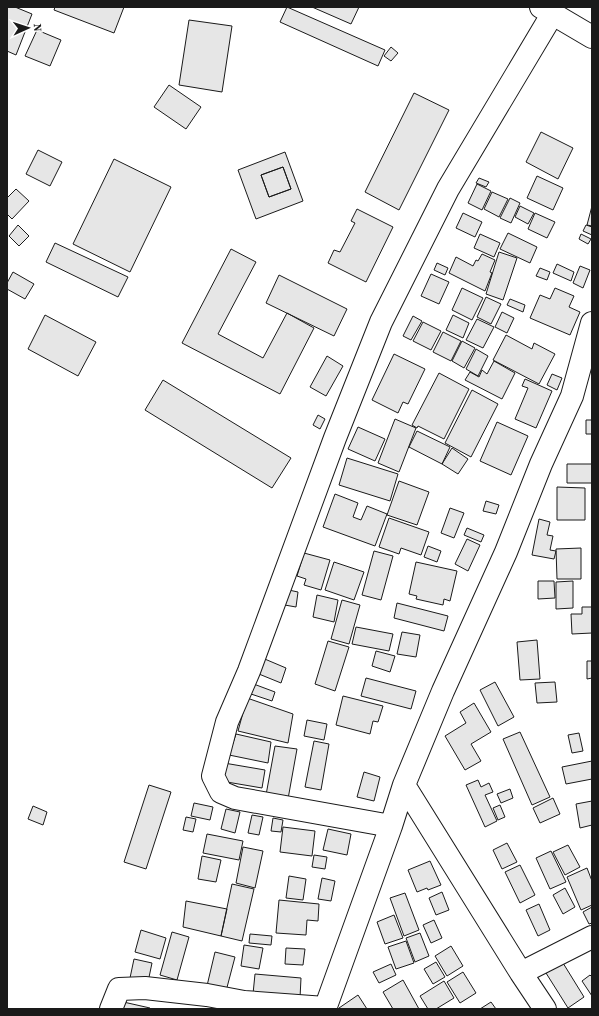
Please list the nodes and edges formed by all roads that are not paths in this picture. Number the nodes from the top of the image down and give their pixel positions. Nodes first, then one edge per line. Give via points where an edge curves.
1 (547, 10) edge
2 (592, 37) edge
3 (592, 323) edge
4 (404, 785) junction
5 (391, 826) junction
6 (592, 937) edge
7 (521, 973) junction
8 (325, 1008) edge
9 (111, 1009) edge
10 (545, 1009) edge

1 - 2 street
1 - 5 street via 448,189 381,322 332,445 249,671 227,722 213,776 221,792 235,798
3 - 4 street via 572,396
4 - 5 street
4 - 7 street
5 - 8 street
6 - 7 street
7 - 10 street
8 - 9 street via 244,1002 145,988 119,988

